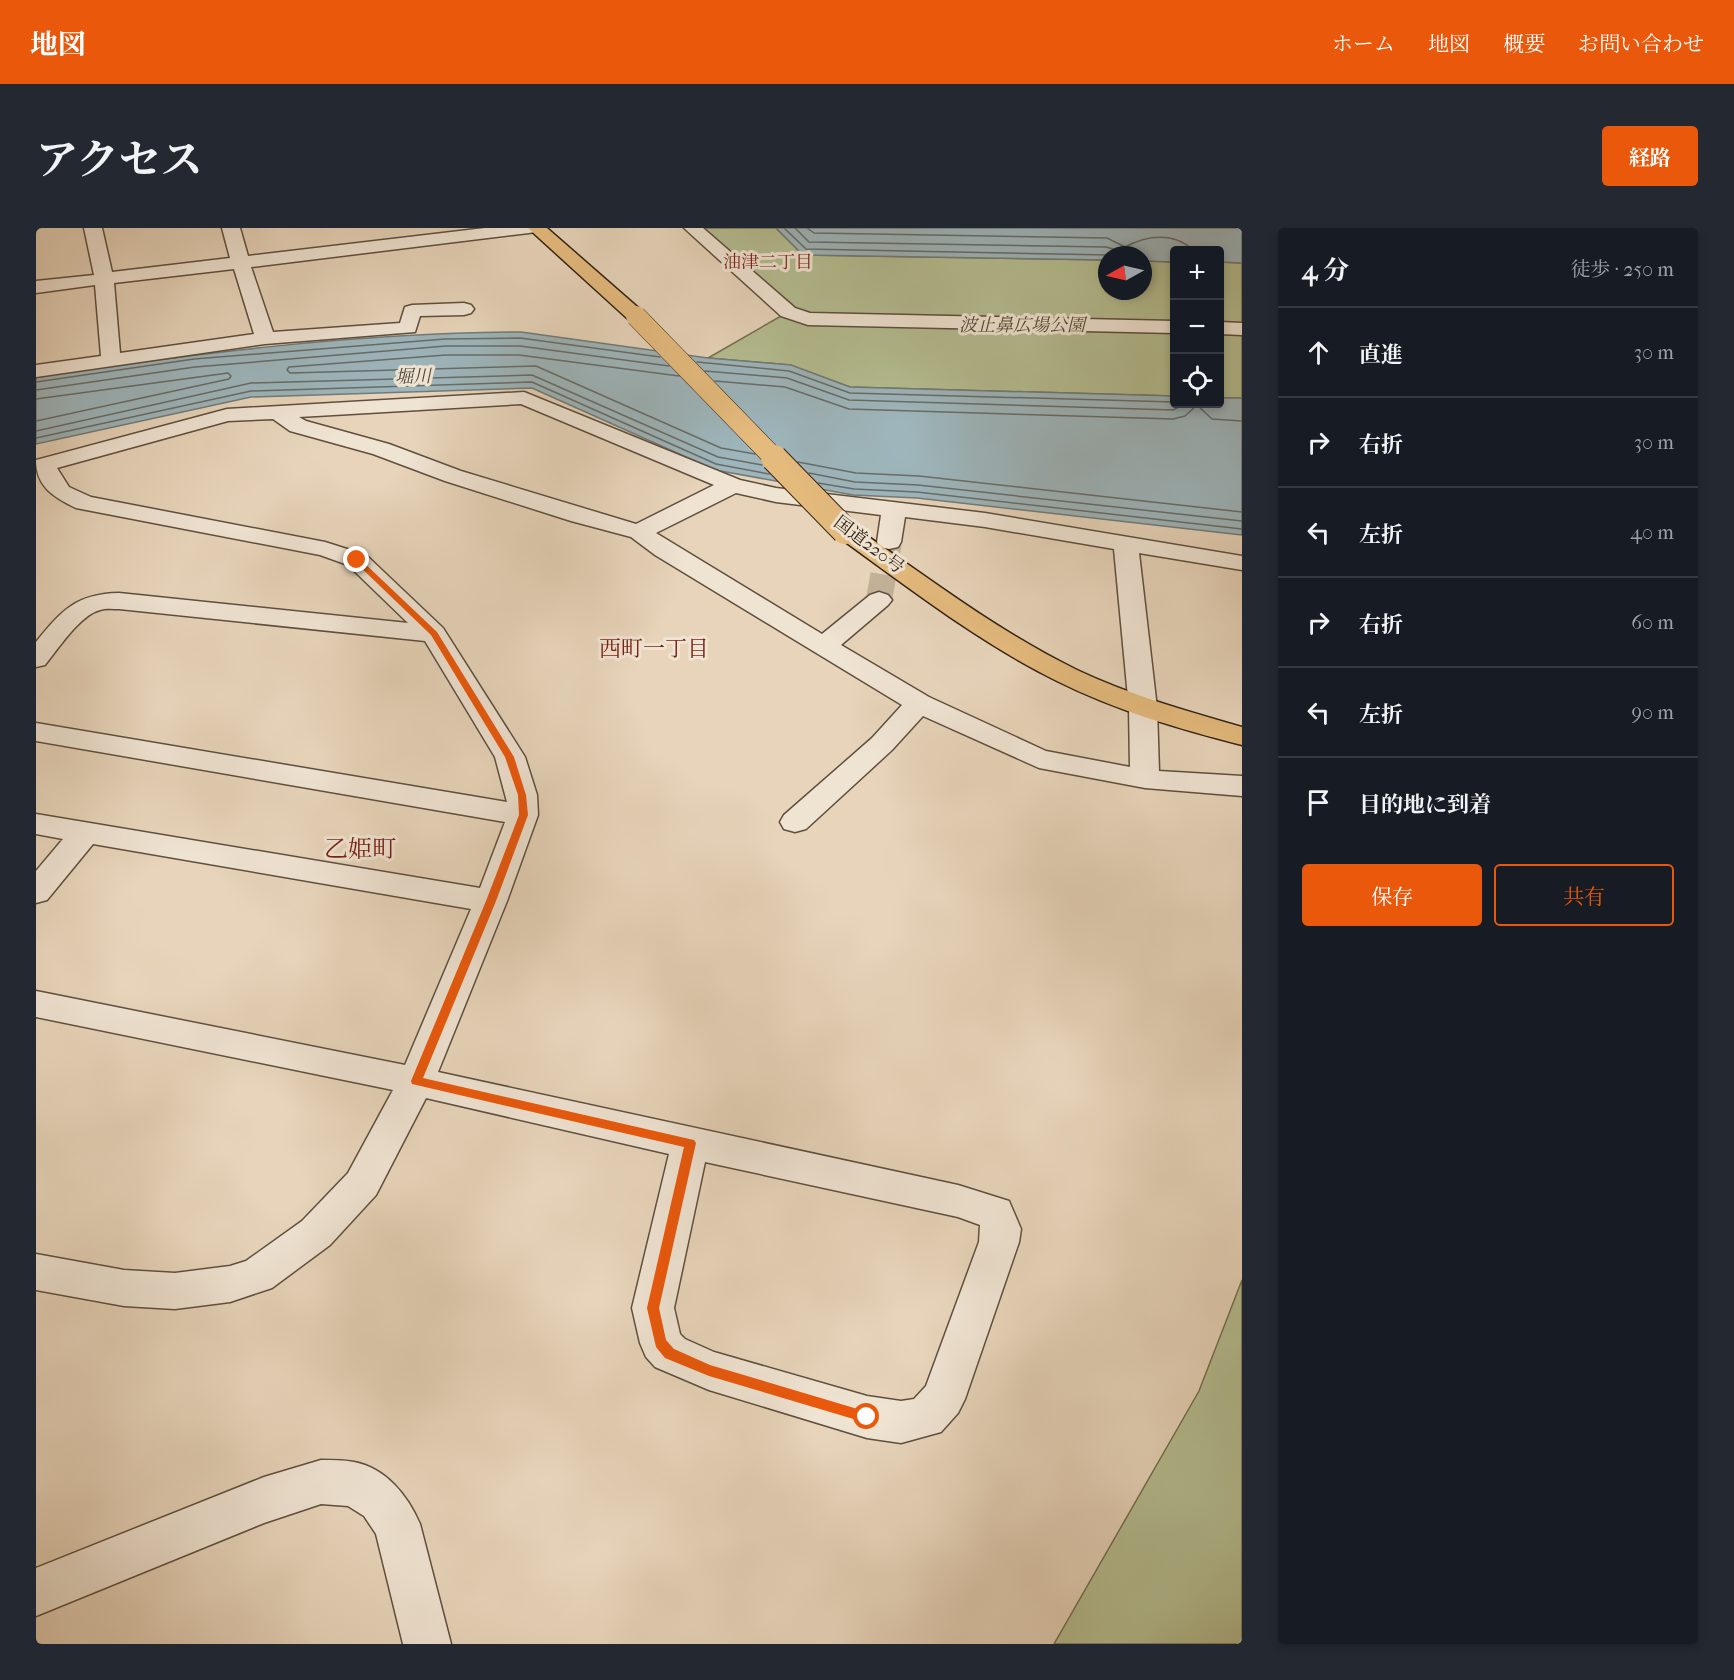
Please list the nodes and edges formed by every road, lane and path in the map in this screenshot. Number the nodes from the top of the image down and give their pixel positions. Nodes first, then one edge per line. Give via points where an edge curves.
1 (93, 228) edge
2 (231, 228) edge
3 (530, 228) edge
4 (537, 228) edge
5 (693, 228) edge
6 (239, 262) junction
7 (104, 279) junction
8 (36, 287) edge
9 (464, 309) dead end
10 (1170, 327) edge
11 (1224, 328) edge
12 (1242, 329) edge
13 (265, 338) junction
14 (111, 359) junction
15 (36, 371) edge
16 (274, 411) junction
17 (40, 467) edge
18 (734, 485) junction
19 (894, 509) junction
20 (639, 532) junction
21 (889, 542) tunnel mouth
22 (1126, 543) junction
23 (1242, 563) edge
24 (879, 600) tunnel mouth
25 (434, 634) junction
26 (824, 646) junction
27 (36, 659) edge
28 (920, 703) junction
29 (1143, 708) junction
30 (36, 732) edge
31 (1242, 736) edge
32 (1145, 779) junction
33 (1242, 786) edge
34 (523, 815) junction
35 (795, 822) dead end
36 (36, 824) edge
37 (86, 832) junction
38 (36, 892) edge
39 (491, 901) junction
40 (36, 1004) edge
41 (416, 1081) junction
42 (690, 1143) junction
43 (36, 1272) edge
44 (36, 1592) edge
45 (427, 1644) edge

1 - 7 street
2 - 6 street
3 - 6 street
4 - 29 highway, 国道220号, bridge via 636,316 846,531 992,632 1066,675
5 - 10 street via 788,312 802,318
6 - 7 street
6 - 13 street
7 - 8 street
7 - 14 street
9 - 13 street via 412,310 408,328
11 - 12 street
13 - 14 street
14 - 15 street
16 - 17 street via 226,415
16 - 18 street via 524,398
16 - 20 street via 298,426
17 - 25 street via 61,492 84,504 325,549 357,560
18 - 19 street via 776,495
18 - 20 street
19 - 21 street
19 - 22 street
20 - 26 street
22 - 23 street
22 - 29 street
24 - 26 street
25 - 27 street via 100,602 78,612
25 - 34 street via 510,757 522,795
26 - 28 street
28 - 32 street via 1039,759
28 - 35 street via 882,744
29 - 31 highway, 国道220号
29 - 32 street
30 - 34 street
32 - 33 street
34 - 39 street
36 - 37 street
37 - 38 street
37 - 39 street
39 - 41 street
40 - 41 street
41 - 42 street
41 - 43 street via 362,1184 316,1233 258,1275 230,1284 175,1291 124,1288
42 - 42 street via 653,1308 665,1348 709,1370 867,1417 901,1422 926,1417 943,1399 999,1242 1001,1228 995,1213 958,1201
44 - 45 street via 264,1500 321,1482 355,1484 380,1500 397,1524

